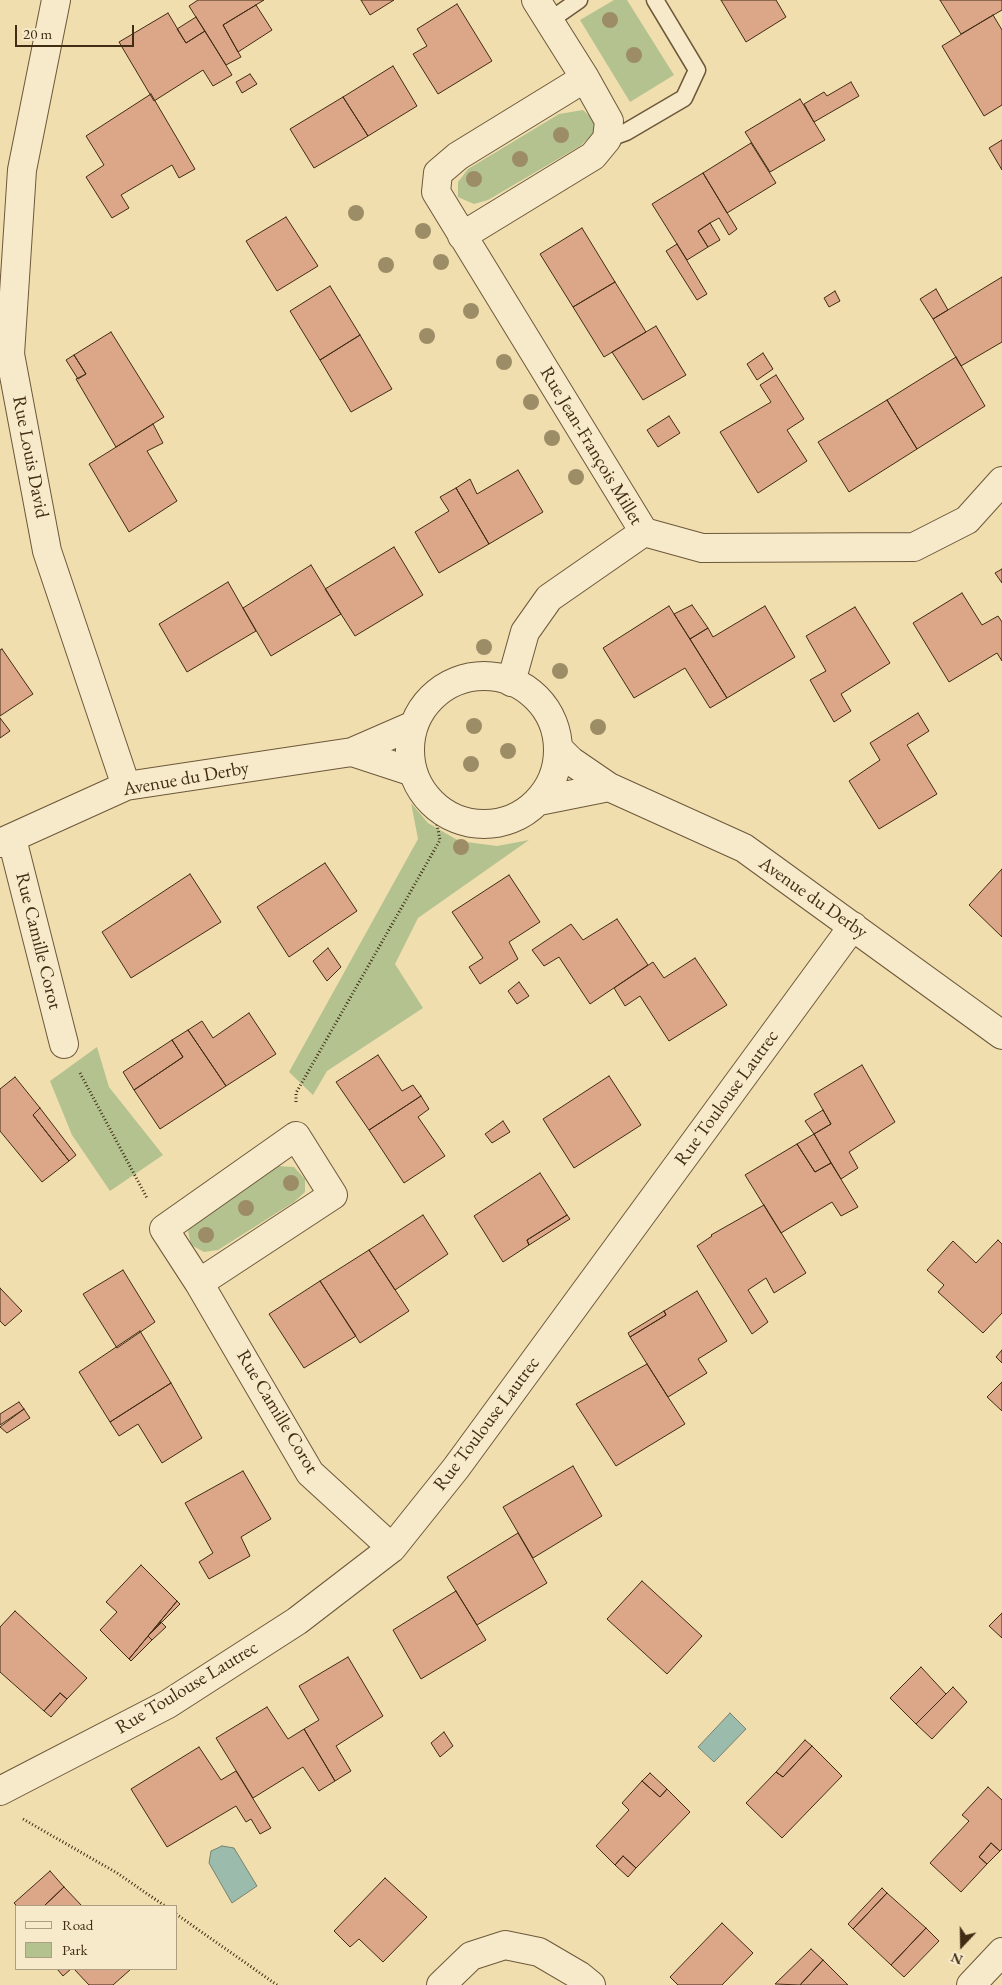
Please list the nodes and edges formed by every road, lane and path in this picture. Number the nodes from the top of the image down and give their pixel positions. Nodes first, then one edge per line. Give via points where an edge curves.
1 (56, 0) edge
2 (579, 0) edge
3 (655, 0) edge
4 (543, 10) edge
5 (586, 78) junction
6 (607, 139) junction
7 (462, 236) junction
8 (1002, 480) edge
9 (644, 532) junction
10 (511, 682) junction
11 (414, 725) junction
12 (560, 750) junction
13 (352, 752) junction
14 (413, 772) junction
15 (126, 786) junction
16 (609, 787) junction
17 (539, 801) junction
18 (433, 804) junction
19 (6, 841) edge
20 (853, 926) junction
21 (1002, 1035) edge
22 (64, 1044) joint
23 (296, 1136) junction
24 (164, 1229) junction
25 (199, 1283) junction
26 (392, 1548) junction
27 (0, 1792) edge
28 (17, 1815) dead end
29 (163, 1905) edge
30 (178, 1915) edge
31 (1002, 1952) edge
32 (277, 1985) edge
33 (441, 1985) edge
34 (591, 1985) edge
35 (971, 1985) edge

1 - 15 street, Rue Louis David via 22,170 10,354 47,550
2 - 4 lane
3 - 6 lane via 697,70 684,98 626,132
4 - 5 street
5 - 6 street via 608,121
5 - 7 street, Rue Jean-François Millet via 458,156 438,173 436,192
6 - 7 street via 593,156
7 - 9 street, Rue Jean-François Millet
8 - 9 street, Rue Jean-François Millet via 967,520 914,547 702,548
9 - 10 street via 549,598 525,632
10 - 11 street via 482,676 460,680 440,690 425,705
10 - 12 street via 524,686 540,701 551,718
11 - 13 street, Avenue du Derby
11 - 14 street via 410,748
12 - 16 street, Avenue du Derby
12 - 17 street via 552,782
13 - 14 street, Avenue du Derby
13 - 15 street, Avenue du Derby
14 - 18 street
15 - 19 street, Avenue du Derby
16 - 17 street
16 - 20 street, Avenue du Derby via 744,848
17 - 18 street via 520,815 498,823 475,824 453,817
18 - 23 path via 440,840 296,1093
19 - 22 street, Rue Camille Corot
20 - 21 street, Avenue du Derby
20 - 26 street, Rue Toulouse Lautrec via 456,1468
22 - 24 path
23 - 24 street
23 - 25 street via 333,1195
24 - 25 street, Rue Camille Corot
25 - 26 street, Rue Camille Corot via 310,1472
26 - 27 street, Rue Toulouse Lautrec via 298,1620 168,1704
28 - 29 path via 117,1873
30 - 32 path
31 - 35 street
33 - 34 street via 472,1956 505,1945 539,1952

